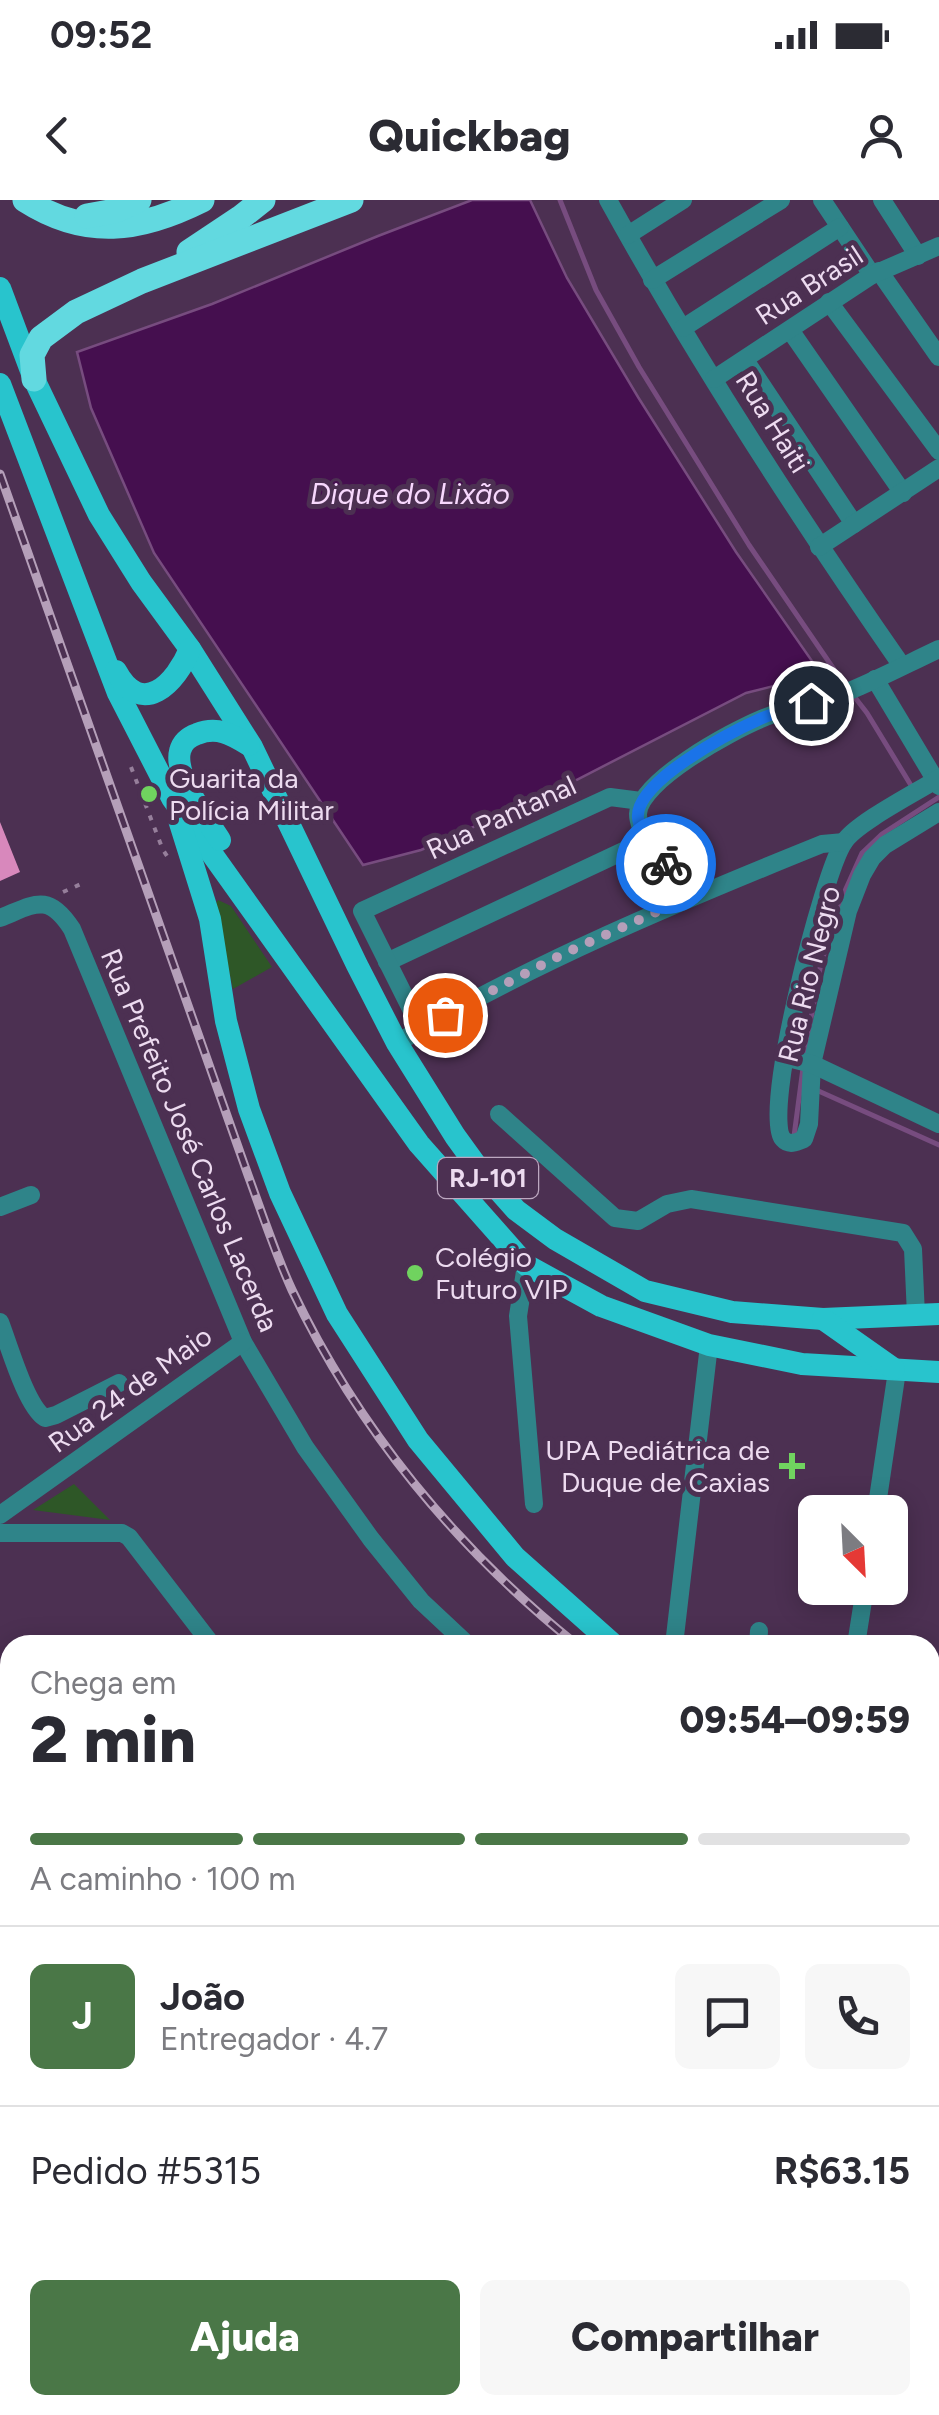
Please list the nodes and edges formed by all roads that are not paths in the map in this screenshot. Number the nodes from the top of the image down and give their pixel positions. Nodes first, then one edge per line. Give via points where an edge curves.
1 (139, 200) edge
2 (202, 200) edge
3 (263, 200) edge
4 (351, 200) edge
5 (608, 200) edge
6 (683, 200) edge
7 (781, 200) edge
8 (822, 200) edge
9 (882, 200) edge
10 (30, 204) edge
11 (840, 227) junction
12 (628, 235) junction
13 (932, 253) edge
14 (875, 273) junction
15 (652, 280) junction
16 (142, 281) junction
17 (0, 288) edge
18 (829, 302) junction
19 (682, 328) junction
20 (790, 330) junction
21 (939, 357) edge
22 (746, 360) junction
23 (34, 379) junction
24 (714, 379) junction
25 (0, 384) edge
26 (939, 451) edge
27 (939, 468) edge
28 (902, 492) junction
29 (854, 524) junction
30 (819, 547) junction
31 (90, 623) junction
32 (190, 649) junction
33 (939, 649) edge
34 (902, 666) junction
35 (871, 681) junction
36 (252, 747) junction
37 (935, 782) edge
38 (172, 798) junction
39 (641, 801) junction
40 (939, 812) edge
41 (904, 814) junction
42 (647, 840) junction
43 (844, 842) junction
44 (692, 896) junction
45 (0, 918) edge
46 (276, 945) junction
47 (387, 962) junction
48 (421, 1028) junction
49 (397, 1043) junction
50 (802, 1069) junction
51 (500, 1114) dead end
52 (939, 1124) edge
53 (31, 1195) dead end
54 (0, 1206) edge
55 (526, 1265) junction
56 (928, 1314) edge
57 (823, 1319) junction
58 (0, 1322) edge
59 (243, 1342) junction
60 (709, 1345) junction
61 (897, 1371) junction
62 (939, 1372) edge
63 (119, 1383) dead end
64 (879, 1495) edge
65 (534, 1504) dead end
66 (0, 1515) edge
67 (0, 1534) edge
68 (862, 1605) edge
69 (204, 1635) edge
70 (458, 1635) edge
71 (603, 1635) edge
72 (675, 1635) edge
73 (858, 1635) edge

1 - 10 highway via 98,215
2 - 10 highway via 164,218 110,227 69,222
3 - 16 highway
4 - 16 highway
5 - 12 street, Rua Haiti
6 - 12 street
7 - 15 street
8 - 11 street
9 - 13 street
11 - 14 street
11 - 19 street
12 - 15 street, Rua Haiti
13 - 14 street, Rua Brasil
14 - 18 street, Rua Brasil
14 - 21 street
15 - 19 street, Rua Haiti
16 - 23 highway via 76,312 40,338 32,355
17 - 23 main road, RJ-101
18 - 20 street, Rua Brasil
18 - 26 street
19 - 24 street, Rua Haiti
20 - 22 street, Rua Brasil
20 - 28 street
22 - 24 street, Rua Brasil
22 - 29 street
23 - 32 main road, RJ-101 via 100,515
24 - 30 street, Rua Haiti
25 - 31 main road, RJ-101
27 - 28 street
28 - 29 street
29 - 30 street
30 - 34 street, Rua Haiti
31 - 32 main road via 122,682 144,694 168,685
31 - 38 main road, RJ-101
32 - 36 main road, RJ-101
33 - 34 street
34 - 35 street
35 - 37 street
35 - 39 street via 760,719 696,754
36 - 46 main road via 212,730 182,742 178,760
36 - 49 main road, RJ-101
37 - 41 street
38 - 46 main road, RJ-101
38 - 71 main road via 210,919 249,1110 337,1314 418,1440 515,1556
39 - 42 street via 638,817
39 - 47 street, Rua Pantanal via 610,797 362,911
40 - 41 street
41 - 43 street via 858,828
41 - 50 street, Rua Rio Negro via 872,858 848,911
42 - 44 street
42 - 47 street
43 - 44 street via 822,844
43 - 50 street via 810,940
44 - 48 street
45 - 59 street, Rua Prefeito José Carlos Lacerda via 38,903 64,916 72,929
46 - 55 main road, RJ-101 via 419,1144
47 - 48 street, Rua Pantanal
48 - 49 street
49 - 57 main road, RJ-101 via 476,1165 516,1210 554,1239 646,1291 732,1312
50 - 50 street, Rua Rio Negro via 809,1124 804,1139 788,1143 778,1128 778,1107
50 - 52 street
51 - 56 street via 616,1218 638,1221 691,1198 903,1232
53 - 54 street
55 - 60 main road, RJ-101 via 602,1306
55 - 65 street via 518,1316
56 - 57 main road, RJ-101
57 - 61 main road
58 - 63 street via 44,1418
59 - 66 street, Rua 24 de Maio
59 - 70 street, Rua Prefeito José Carlos Lacerda via 371,1539
60 - 61 main road, RJ-101 via 802,1364
60 - 72 street
61 - 62 main road, RJ-101
61 - 64 street
67 - 69 street via 129,1537
68 - 73 street

